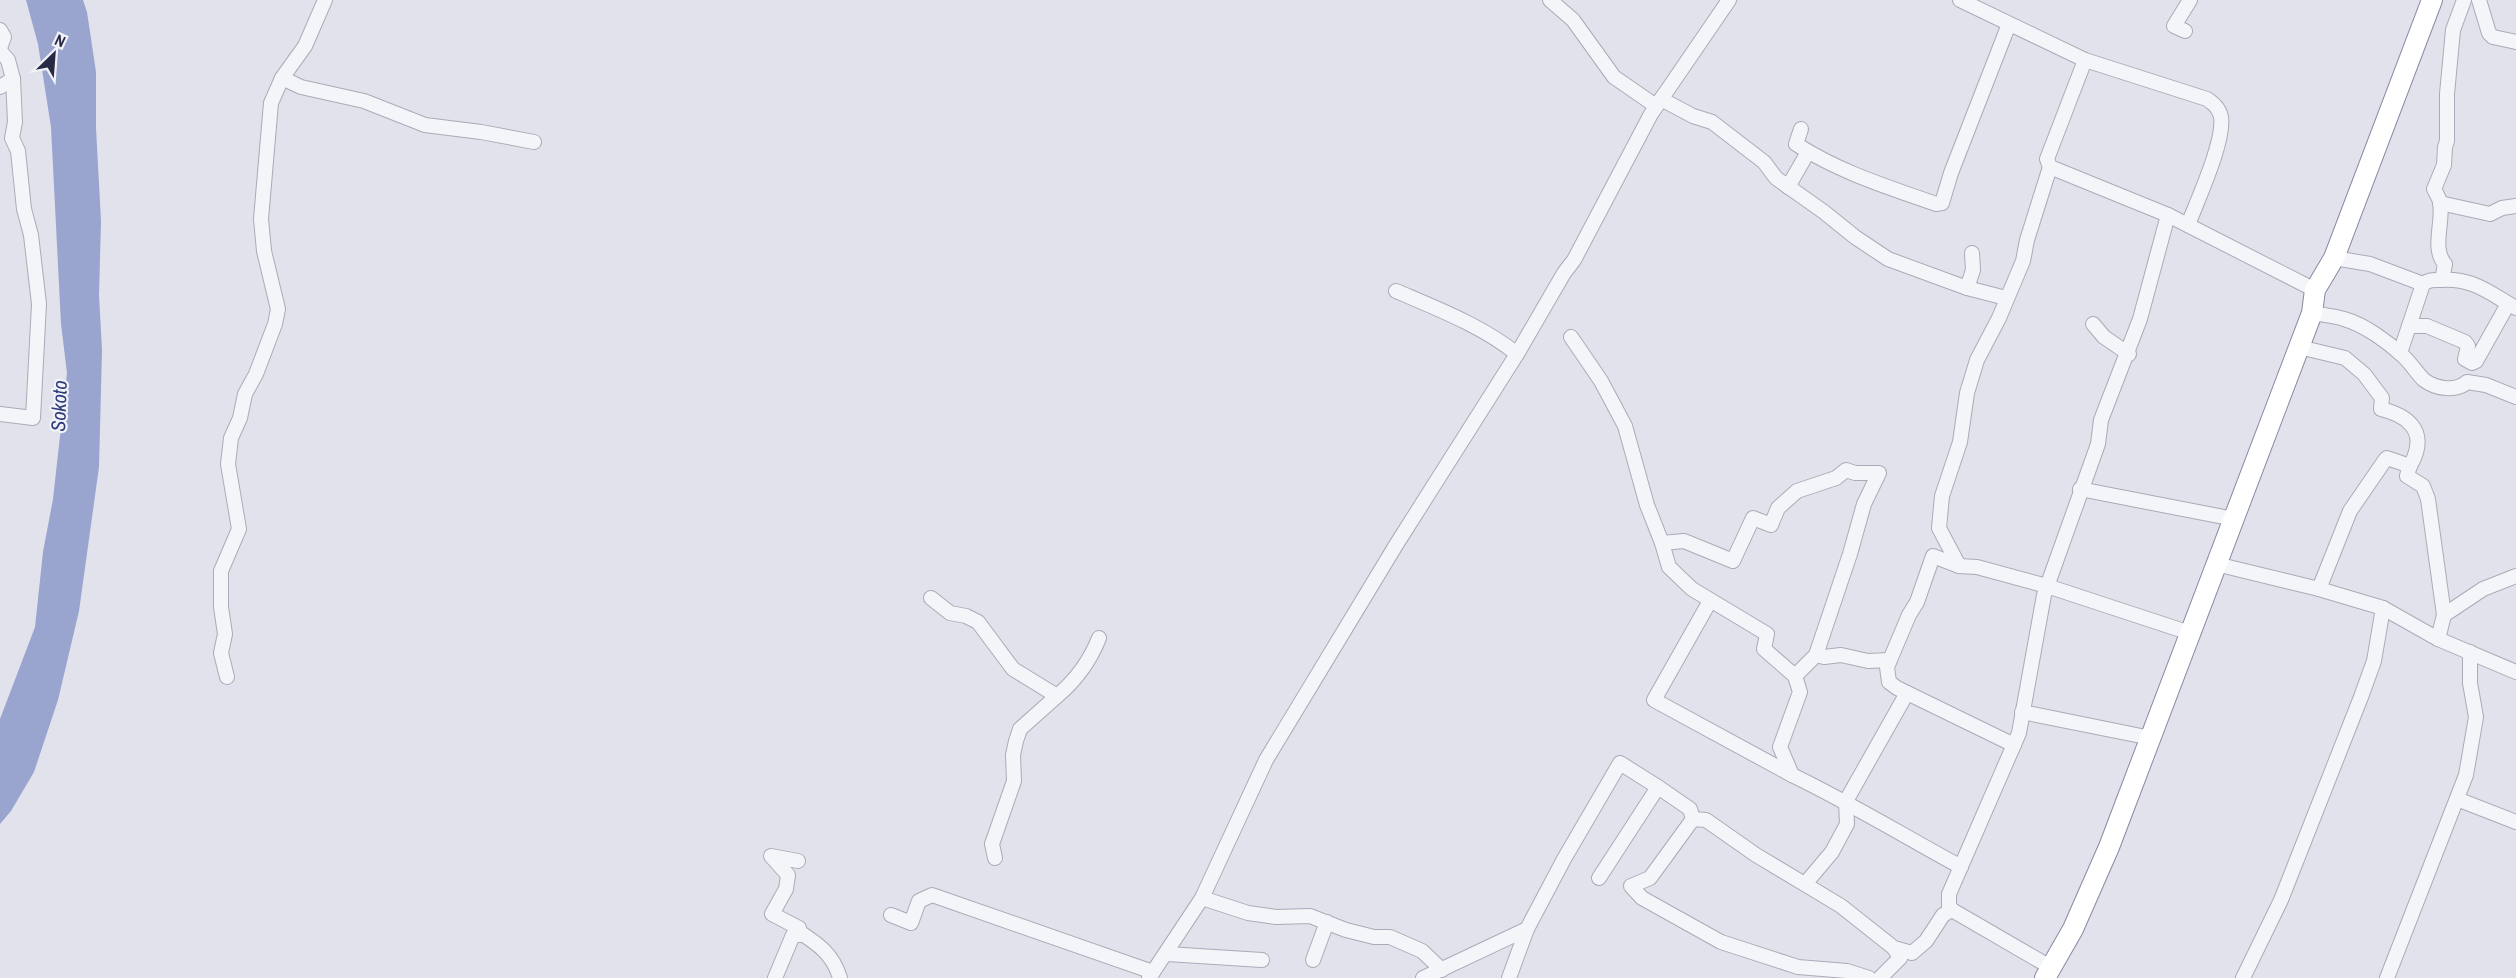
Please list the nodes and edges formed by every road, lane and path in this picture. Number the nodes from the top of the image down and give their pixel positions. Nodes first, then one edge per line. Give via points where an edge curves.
1 (325, 0) edge
2 (1550, 0) edge
3 (1729, 0) edge
4 (1960, 0) edge
5 (2190, 0) edge
6 (2432, 0) edge
7 (2464, 0) edge
8 (2479, 0) edge
9 (2009, 24) junction
10 (0, 30) edge
11 (2185, 31) dead end
12 (2516, 42) edge
13 (0, 50) edge
14 (2085, 60) junction
15 (282, 78) junction
16 (13, 79) junction
17 (0, 87) edge
18 (1659, 103) junction
19 (1801, 129) dead end
20 (534, 142) dead end
21 (1808, 152) junction
22 (2050, 167) junction
23 (1788, 187) junction
24 (2440, 203) junction
25 (2516, 206) edge
26 (2168, 215) junction
27 (2188, 225) junction
28 (1972, 253) dead end
29 (2334, 258) junction
30 (2442, 279) junction
31 (2423, 284) junction
32 (1967, 288) junction
33 (2315, 290) junction
34 (1396, 291) dead end
35 (2006, 298) junction
36 (2512, 306) edge
37 (2313, 313) junction
38 (2093, 324) dead end
39 (2409, 326) junction
40 (1570, 337) dead end
41 (2299, 347) junction
42 (2400, 353) junction
43 (1517, 354) junction
44 (2129, 354) junction
45 (2516, 398) edge
46 (0, 414) edge
47 (2410, 466) junction
48 (2080, 489) junction
49 (2234, 519) junction
50 (1662, 543) junction
51 (2216, 564) junction
52 (1959, 566) junction
53 (2516, 576) edge
54 (2047, 586) junction
55 (2319, 588) junction
56 (931, 598) dead end
57 (1710, 601) junction
58 (2383, 608) junction
59 (2445, 615) junction
60 (2190, 633) junction
61 (1099, 638) dead end
62 (2438, 639) junction
63 (2470, 652) junction
64 (1816, 655) junction
65 (1890, 660) junction
66 (2516, 672) edge
67 (226, 676) dead end
68 (1795, 676) junction
69 (1907, 693) junction
70 (1057, 696) junction
71 (2022, 712) junction
72 (2151, 738) junction
73 (2013, 745) junction
74 (1792, 775) junction
75 (1658, 787) junction
76 (2457, 799) junction
77 (1846, 801) junction
78 (1693, 819) junction
79 (2516, 822) edge
80 (996, 858) dead end
81 (798, 861) dead end
82 (1961, 867) junction
83 (1599, 878) dead end
84 (1805, 884) junction
85 (1202, 898) junction
86 (1953, 910) junction
87 (891, 915) dead end
88 (1326, 922) junction
89 (1527, 928) junction
90 (798, 931) junction
91 (1894, 948) junction
92 (1167, 954) junction
93 (1262, 960) dead end
94 (1313, 960) dead end
95 (1442, 970) junction
96 (2049, 973) edge
97 (1151, 975) edge
98 (775, 978) edge
99 (840, 978) edge
100 (1423, 978) edge
101 (1509, 978) edge
102 (1869, 978) edge
103 (1880, 978) edge
104 (2243, 978) edge
105 (2388, 978) edge

1 - 15 street via 305,46
2 - 18 street via 1573,20 1614,77
3 - 18 street
4 - 9 street
5 - 11 street via 2174,26
6 - 29 highway
7 - 24 street via 2453,30 2447,141 2444,165 2434,189
8 - 12 street via 2488,33
9 - 14 street
9 - 21 street via 1942,203 1890,188
10 - 13 street via 4,37
13 - 16 street via 8,60
14 - 22 street via 2048,159
14 - 27 street via 2216,105 2221,124
15 - 20 street via 301,87 364,101 425,125
15 - 67 street via 271,103 261,219 278,309 245,394 231,438 228,464 239,529 221,571 225,634 221,653
16 - 17 street
16 - 46 street via 12,138 18,151 39,304 33,418
18 - 23 street via 1712,122 1764,162
18 - 43 street via 1591,232
19 - 21 street via 1796,144
21 - 23 street
22 - 26 street
22 - 35 street via 2023,261
23 - 32 street via 1888,259
24 - 25 street via 2490,214
24 - 30 street via 2440,259 2445,264
26 - 27 street
26 - 44 street
27 - 33 street
28 - 32 street via 1973,270
29 - 31 street via 2370,264
29 - 33 highway
30 - 31 street
30 - 36 street via 2463,280
31 - 39 street
32 - 35 street
33 - 37 highway
34 - 43 street via 1499,339
35 - 52 street via 1966,393 1960,442 1942,496 1939,528
36 - 39 street via 2472,363 2465,359 2465,342 2427,326
37 - 41 highway
37 - 42 street via 2346,319
38 - 44 street
39 - 42 street
40 - 50 street via 1601,381 1625,426
41 - 47 street via 2345,358 2364,374 2382,398 2381,409 2413,425 2417,442
41 - 49 highway
42 - 45 street via 2424,380 2450,389 2461,388 2467,382 2486,385
43 - 85 street via 1266,760
44 - 48 street via 2101,420 2098,444
47 - 55 street via 2385,460 2350,511
47 - 59 street via 2407,476 2423,486 2428,499
48 - 49 street
48 - 54 street
49 - 51 highway
50 - 57 street via 1669,567
50 - 64 street via 1684,541 1733,561 1753,518 1771,525 1778,508 1797,491 1836,478 1846,470 1879,473 1864,504
51 - 55 street
51 - 60 highway
52 - 54 street via 1977,567
52 - 65 street via 1933,556
53 - 59 street via 2483,589
54 - 60 street
54 - 71 street
55 - 58 street
56 - 70 street via 950,612 978,622 1013,669
57 - 68 street via 1767,634 1764,649
57 - 74 street via 1654,700
58 - 62 street
58 - 104 street via 2374,661 2361,697 2281,900
59 - 62 street
60 - 72 highway
61 - 70 street via 1082,670
62 - 63 street
63 - 66 street
63 - 76 street via 2476,717 2466,775
64 - 65 street
64 - 68 street
65 - 69 street via 1889,682
68 - 74 street via 1800,692 1780,747
69 - 73 street
69 - 77 street
70 - 80 street via 1020,729 1013,755 1014,781 992,844
71 - 72 street
71 - 73 street
72 - 96 highway via 2092,887
73 - 82 street
74 - 77 street
75 - 78 street via 1690,809
75 - 83 street
75 - 89 street via 1620,764
76 - 79 street
76 - 105 street
77 - 82 street
77 - 84 street via 1847,824 1832,852
78 - 84 street via 1706,820
78 - 102 street via 1650,878 1631,886 1642,898 1721,942 1749,953 1798,967 1847,971
81 - 90 street via 771,856 788,875 786,889 772,914 799,927 800,935
82 - 86 street via 1949,894
84 - 91 street via 1841,906
85 - 88 street via 1248,913 1310,916
85 - 92 street
86 - 91 street via 1943,915 1926,941 1912,953
86 - 96 street
87 - 97 street via 910,923 919,901 932,895
88 - 94 street
88 - 95 street via 1356,933 1390,938 1422,951
89 - 95 street
89 - 101 street
90 - 98 street
90 - 99 street via 829,953
91 - 103 street via 1900,958
92 - 93 street
92 - 97 street
95 - 100 street

